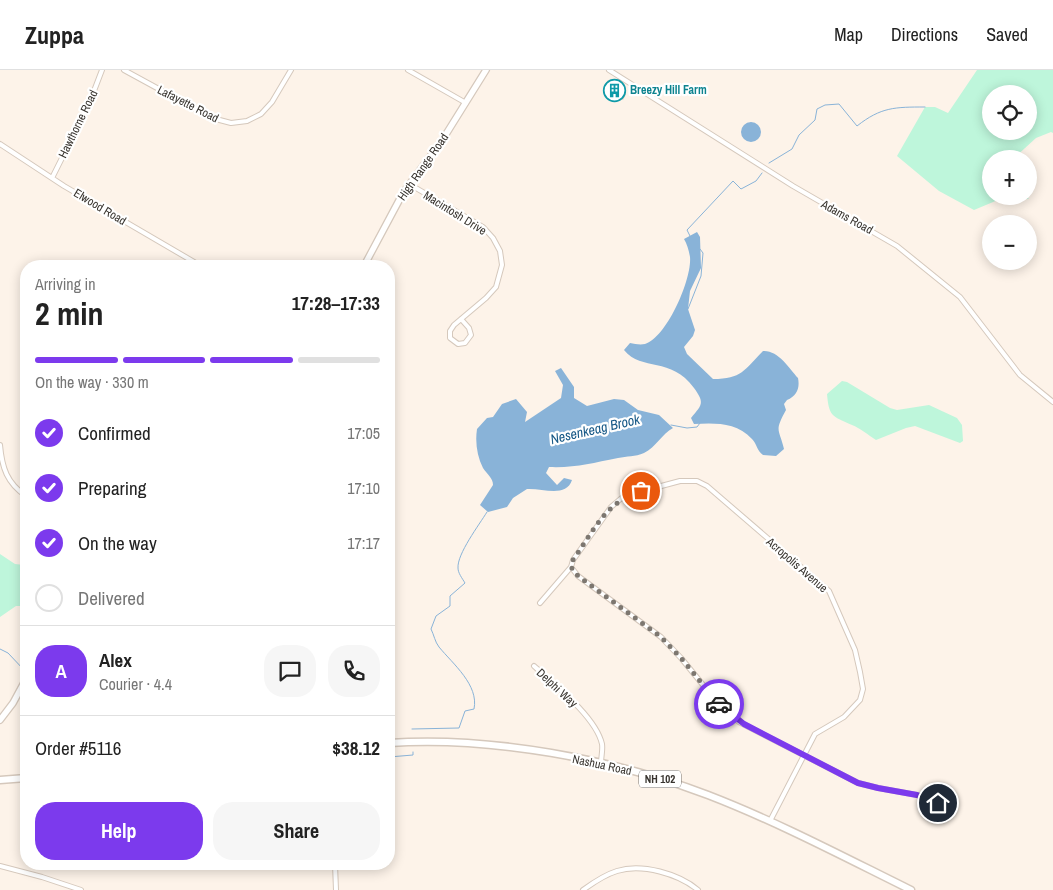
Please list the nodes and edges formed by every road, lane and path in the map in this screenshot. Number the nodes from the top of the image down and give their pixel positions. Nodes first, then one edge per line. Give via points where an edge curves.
1 (102, 70) edge
2 (124, 70) edge
3 (292, 70) edge
4 (408, 70) edge
5 (486, 70) edge
6 (609, 70) edge
7 (466, 103) junction
8 (0, 144) edge
9 (52, 178) junction
10 (409, 184) junction
11 (191, 260) edge
12 (367, 260) edge
13 (461, 319) junction
14 (1053, 402) edge
15 (0, 445) edge
16 (20, 492) edge
17 (571, 567) junction
18 (540, 603) dead end
19 (534, 666) dead end
20 (20, 688) edge
21 (0, 720) edge
22 (395, 743) edge
23 (804, 754) junction
24 (601, 763) junction
25 (20, 778) edge
26 (0, 780) edge
27 (938, 803) dead end
28 (770, 820) junction
29 (0, 866) edge
30 (336, 870) edge
31 (81, 890) edge
32 (336, 890) edge
33 (583, 890) edge
34 (698, 890) edge
35 (911, 890) edge

1 - 9 street, Hawthorne Road
2 - 3 street, Lafayette Road via 212,118 232,123 247,121 267,108
4 - 7 street
5 - 7 street, High Range Road
6 - 14 street, Adams Road via 793,186 897,246 960,297 1020,375
7 - 10 street, High Range Road via 434,153
8 - 9 street, Elwood Road
9 - 11 street, Elwood Road
10 - 12 street, High Range Road
10 - 13 street, Macintosh Drive via 483,227 500,251 502,266 496,287
13 - 13 street, Macintosh Drive via 450,331 450,338 458,344 465,343 471,335
15 - 16 street via 6,476
17 - 18 street
17 - 23 street via 578,576 661,637 730,714
17 - 23 street, Acropolis Avenue via 611,507 630,494 680,481 708,486 829,591 855,650 862,683 860,700 844,717 815,734
19 - 24 street, Delphi Way via 578,706 602,744
20 - 21 street
22 - 24 main road, Nashua Road / NH 102 via 452,743 507,748
23 - 27 street via 865,785 917,795
23 - 28 street, Acropolis Avenue
24 - 28 main road, Nashua Road / NH 102 via 686,787
25 - 26 main road
28 - 35 main road, Nashua Road / NH 102
29 - 31 street
30 - 32 street
33 - 34 street via 608,874 630,868 668,875

